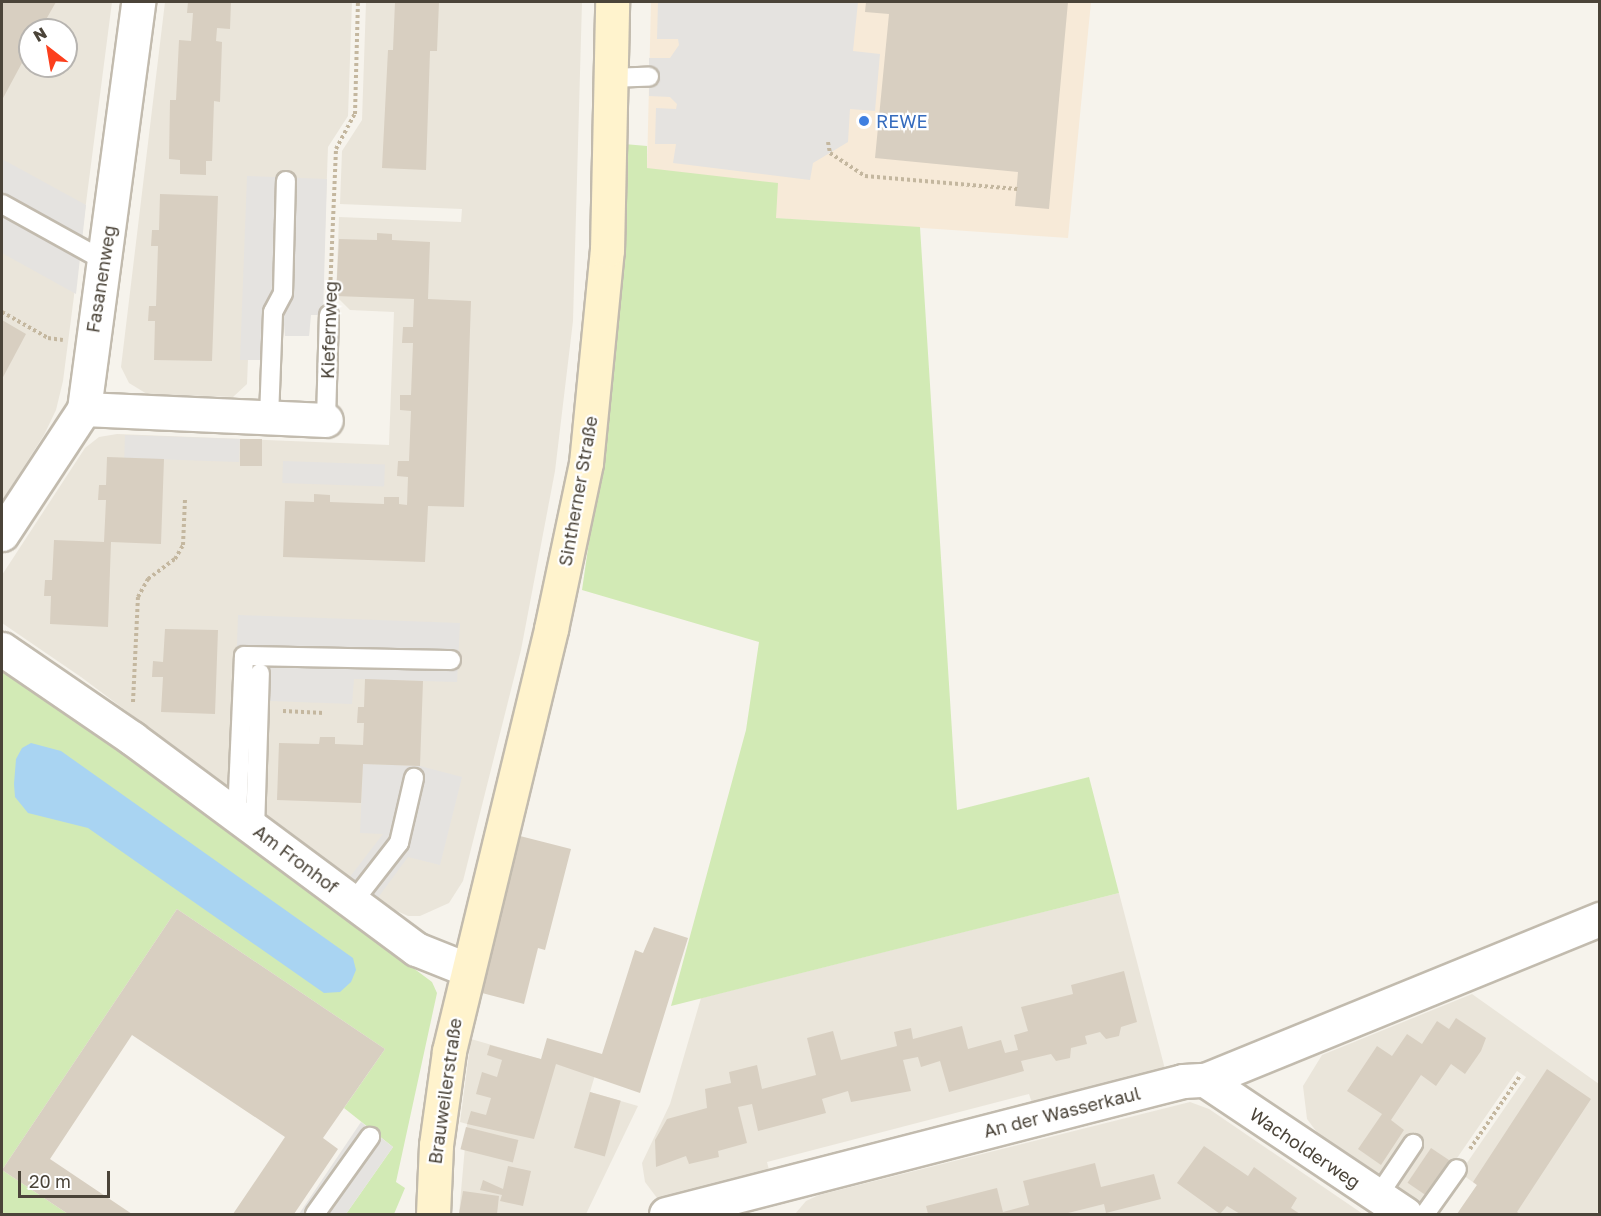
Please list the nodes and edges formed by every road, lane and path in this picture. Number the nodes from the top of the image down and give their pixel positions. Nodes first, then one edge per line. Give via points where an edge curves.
1 (138, 2) edge
2 (358, 2) edge
3 (612, 2) edge
4 (649, 77) dead end
5 (611, 78) junction
6 (828, 142) dead end
7 (286, 181) dead end
8 (1017, 189) dead end
9 (2, 204) edge
10 (105, 261) junction
11 (2, 312) edge
12 (329, 315) joint
13 (90, 343) junction
14 (84, 409) junction
15 (269, 417) junction
16 (326, 420) joint
17 (185, 499) dead end
18 (2, 534) edge
19 (2, 649) edge
20 (451, 660) dead end
21 (260, 673) dead end
22 (132, 738) junction
23 (414, 778) dead end
24 (246, 822) junction
25 (353, 902) junction
26 (1599, 919) edge
27 (466, 969) junction
28 (1520, 1076) dead end
29 (1205, 1080) junction
30 (369, 1137) dead end
31 (1413, 1144) dead end
32 (1457, 1168) joint
33 (1378, 1196) junction
34 (765, 1202) edge
35 (315, 1215) edge
36 (433, 1215) edge
37 (666, 1215) edge
38 (1405, 1215) edge
39 (1425, 1215) edge

1 - 10 street, Fasanenweg
2 - 12 path, Kiefernweg via 355,114 336,149
3 - 5 street, Sintherner Straße
4 - 5 lane
5 - 27 street, Sintherner Straße via 607,250 586,463 551,629
6 - 8 path via 830,153 865,176
7 - 15 lane via 283,293 273,312
9 - 10 lane
10 - 13 street, Fasanenweg
11 - 13 path via 48,338
12 - 16 lane, Kiefernweg
13 - 14 street, Fasanenweg
14 - 15 street, Kiefernweg
14 - 18 street, Fasanenweg
15 - 16 street, Kiefernweg
17 - 22 path via 183,545 175,559 148,579 138,597
19 - 22 street, Am Fronhof
20 - 24 lane via 244,656
21 - 24 lane
22 - 24 street, Am Fronhof
23 - 25 lane via 399,843
24 - 25 street, Am Fronhof
25 - 27 street, Am Fronhof via 416,949
26 - 29 street, An der Wasserkaul
27 - 36 street, Brauweilerstraße via 438,1122
28 - 32 path
29 - 33 street, Wacholderweg
29 - 34 street, An der Wasserkaul via 1183,1081
30 - 35 lane
31 - 33 lane
32 - 39 lane
33 - 38 street, Wacholderweg
34 - 37 street, An der Wasserkaul

